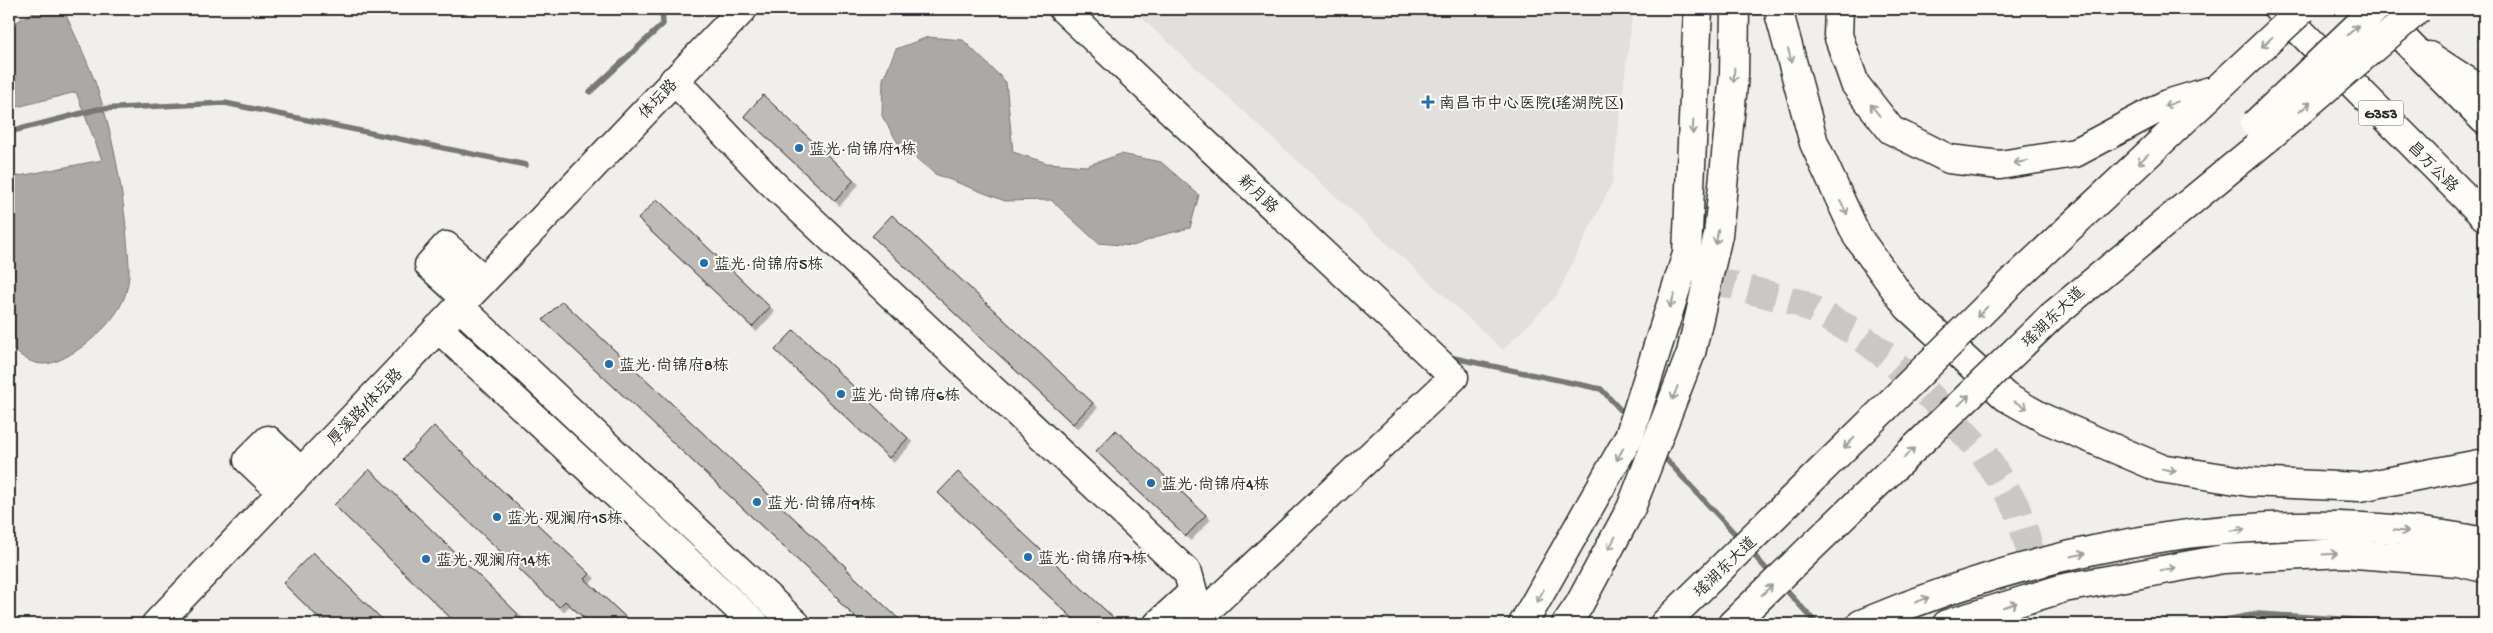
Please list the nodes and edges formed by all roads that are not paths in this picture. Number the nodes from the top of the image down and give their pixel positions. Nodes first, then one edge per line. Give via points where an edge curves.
1 (743, 9) edge
2 (1063, 9) edge
3 (1698, 9) edge
4 (1735, 9) edge
5 (1778, 9) edge
6 (1839, 9) edge
7 (2278, 9) edge
8 (2303, 9) edge
9 (2375, 9) edge
10 (2419, 9) edge
11 (2408, 43) junction
12 (674, 80) junction
13 (2217, 89) junction
14 (2484, 92) edge
15 (2484, 120) edge
16 (2261, 131) junction
17 (572, 187) joint
18 (2484, 216) edge
19 (1687, 254) junction
20 (1708, 279) junction
21 (470, 295) junction
22 (438, 328) junction
23 (2484, 463) edge
24 (301, 472) junction
25 (282, 492) junction
26 (2484, 542) edge
27 (2484, 568) edge
28 (183, 596) junction
29 (156, 624) edge
30 (188, 624) edge
31 (755, 624) edge
32 (796, 624) edge
33 (1158, 624) edge
34 (1192, 624) edge
35 (1523, 624) edge
36 (1566, 624) edge
37 (1664, 624) edge
38 (1732, 624) edge
39 (1860, 624) edge
40 (1947, 624) edge

1 - 12 main road, 体坛路
2 - 34 main road, 新月路 via 1454,377
3 -> 19 main road
4 -> 20 main road via 1734,85 1718,235
5 -> 23 main road via 1814,143 1857,236 1908,307 2006,397 2045,419 2160,468 2249,482 2360,487
13 -> 6 main road via 2167,104 2075,153 2000,165 1949,159 1891,130 1855,84 1838,35
7 - 18 main road, 昌万公路 / G353
8 -> 13 main road, 瑶湖东大道, bridge
9 - 11 main road
16 -> 9 main road, bridge
16 -> 10 main road, bridge
11 - 14 main road
11 - 15 main road
12 - 17 main road, 体坛路
12 - 33 main road via 771,182 1188,573 1193,592
13 -> 37 main road, 瑶湖东大道, bridge via 2016,278
38 -> 16 main road, 瑶湖东大道, bridge via 2053,315
17 - 21 main road, 厚溪路/体坛路
19 - 20 main road
19 -> 35 main road via 1629,437
20 -> 36 main road via 1691,353 1631,508
21 - 22 main road, 厚溪路/体坛路
21 - 32 main road
22 - 24 main road, 厚溪路/体坛路
22 - 31 main road
24 - 25 main road, 厚溪路/体坛路
24 - 25 main road via 268,440 248,460
25 - 28 main road, 厚溪路/体坛路
39 -> 26 main road via 1957,587 2053,560 2146,540 2269,528 2356,526
40 -> 27 main road via 2064,588 2223,559 2343,553 2458,562
28 - 29 main road, 厚溪路/体坛路
28 - 30 main road

